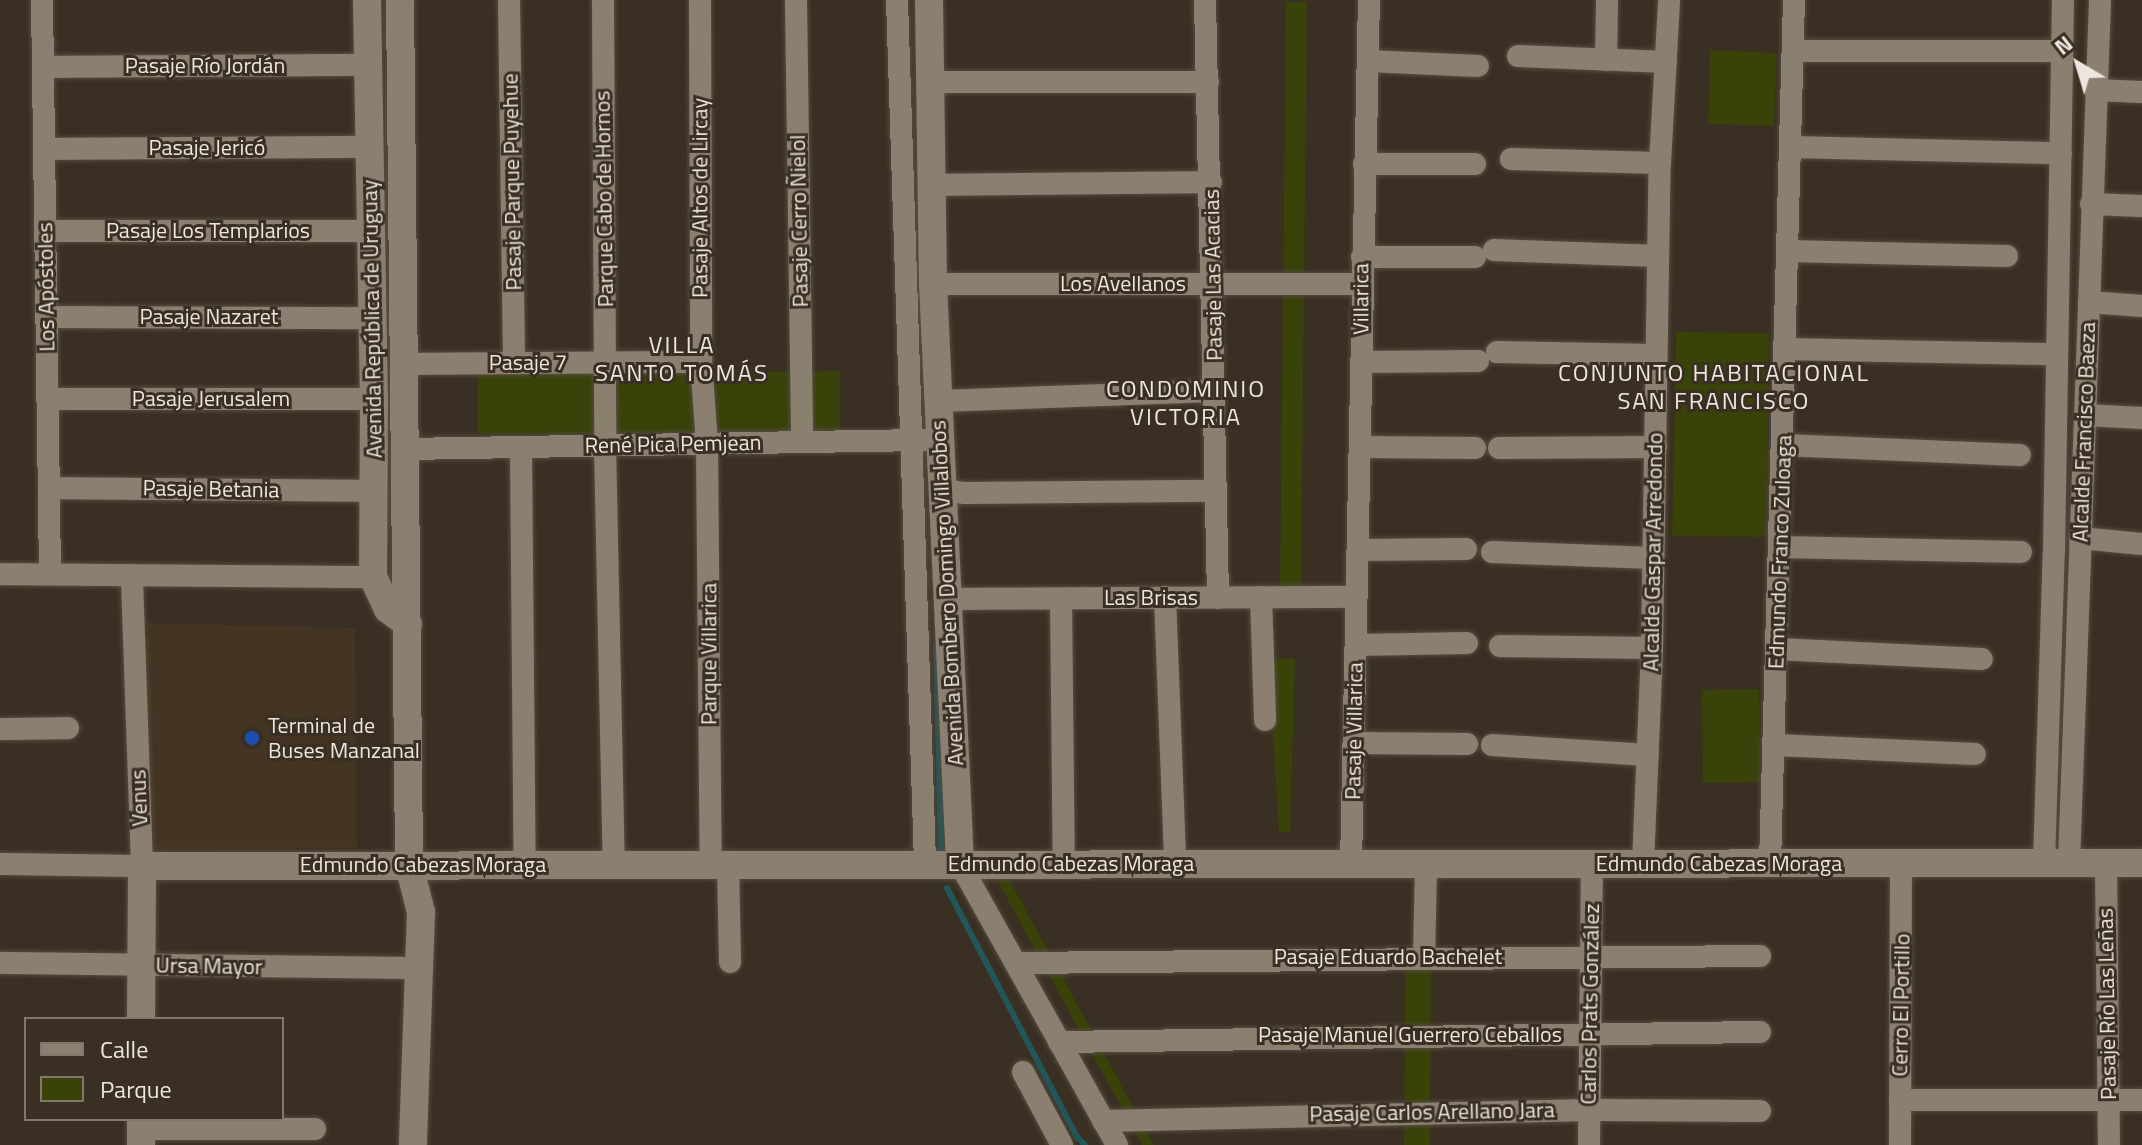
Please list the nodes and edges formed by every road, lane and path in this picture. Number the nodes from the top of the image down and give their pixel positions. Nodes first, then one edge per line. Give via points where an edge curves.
1 (42, 0) edge
2 (367, 0) edge
3 (400, 0) edge
4 (509, 0) edge
5 (603, 0) edge
6 (700, 0) edge
7 (796, 0) edge
8 (897, 0) edge
9 (929, 0) edge
10 (1205, 0) edge
11 (1369, 0) edge
12 (1607, 0) edge
13 (1669, 0) edge
14 (1794, 0) edge
15 (2063, 0) edge
16 (2100, 0) edge
17 (1794, 51) junction
18 (2062, 51) junction
19 (1518, 56) dead end
20 (1606, 60) junction
21 (1368, 61) junction
22 (1666, 62) junction
23 (367, 65) junction
24 (1478, 66) dead end
25 (43, 67) junction
26 (929, 82) junction
27 (1208, 82) junction
28 (2095, 90) junction
29 (2142, 92) edge
30 (369, 147) junction
31 (1790, 147) junction
32 (44, 149) junction
33 (2061, 153) junction
34 (1511, 159) dead end
35 (1660, 163) junction
36 (1364, 164) junction
37 (1475, 164) dead end
38 (1211, 182) junction
39 (932, 185) junction
40 (2091, 204) junction
41 (2142, 206) edge
42 (45, 231) junction
43 (371, 231) junction
44 (1788, 251) junction
45 (1658, 256) junction
46 (2007, 256) dead end
47 (1362, 257) junction
48 (933, 284) junction
49 (1212, 284) junction
50 (1361, 284) junction
51 (2089, 302) junction
52 (2142, 306) edge
53 (46, 317) junction
54 (372, 318) junction
55 (1785, 349) junction
56 (2055, 354) junction
57 (1655, 355) junction
58 (701, 362) junction
59 (1361, 362) junction
60 (514, 363) junction
61 (606, 363) junction
62 (404, 364) junction
63 (1215, 391) junction
64 (47, 399) junction
65 (374, 399) junction
66 (938, 401) junction
67 (2085, 415) junction
68 (2142, 418) edge
69 (911, 440) junction
70 (940, 440) junction
71 (802, 442) junction
72 (707, 444) junction
73 (605, 445) junction
74 (1783, 445) junction
75 (1361, 447) junction
76 (1656, 447) junction
77 (521, 448) junction
78 (1475, 448) dead end
79 (1499, 448) dead end
80 (406, 449) junction
81 (2020, 455) dead end
82 (49, 488) junction
83 (943, 490) junction
84 (373, 491) junction
85 (1216, 491) junction
86 (2080, 538) junction
87 (2142, 544) edge
88 (1779, 547) junction
89 (1466, 549) dead end
90 (1358, 550) junction
91 (1492, 552) dead end
92 (2021, 552) dead end
93 (1653, 558) junction
94 (0, 574) edge
95 (50, 574) junction
96 (132, 577) junction
97 (373, 577) junction
98 (1165, 597) junction
99 (1261, 597) junction
100 (1354, 597) junction
101 (1218, 598) junction
102 (948, 599) junction
103 (1061, 599) junction
104 (408, 624) junction
105 (1467, 643) dead end
106 (1356, 645) junction
107 (1500, 646) dead end
108 (1652, 648) junction
109 (1777, 649) junction
110 (1982, 659) dead end
111 (1265, 720) dead end
112 (68, 728) dead end
113 (0, 729) edge
114 (1354, 743) junction
115 (1467, 744) dead end
116 (1492, 745) dead end
117 (1775, 745) junction
118 (1975, 754) dead end
119 (1648, 755) junction
120 (1175, 863) junction
121 (2056, 863) junction
122 (2106, 863) junction
123 (2142, 863) edge
124 (0, 864) edge
125 (614, 864) junction
126 (720, 864) junction
127 (925, 864) junction
128 (960, 864) junction
129 (1064, 864) junction
130 (1351, 864) junction
131 (1592, 864) junction
132 (1643, 864) junction
133 (1770, 864) junction
134 (1901, 864) junction
135 (409, 865) junction
136 (525, 865) junction
137 (142, 866) junction
138 (1426, 866) junction
139 (1590, 956) junction
140 (1760, 956) dead end
141 (1424, 957) junction
142 (730, 962) dead end
143 (0, 963) edge
144 (1016, 963) junction
145 (142, 965) junction
146 (419, 968) junction
147 (141, 1017) edge
148 (1760, 1032) dead end
149 (1589, 1034) junction
150 (1059, 1042) junction
151 (1023, 1072) dead end
152 (1900, 1100) junction
153 (2142, 1100) edge
154 (2108, 1102) junction
155 (1589, 1110) junction
156 (1760, 1111) dead end
157 (1103, 1121) junction
158 (315, 1129) dead end
159 (141, 1131) edge
160 (413, 1145) edge
161 (1062, 1145) edge
162 (1117, 1145) edge
163 (1589, 1145) edge
164 (1900, 1145) edge
165 (2109, 1145) edge

1 - 25 street, Los Apóstoles
2 - 23 street, Avenida República de Uruguay
3 - 62 street, Avenida República de Uruguay
4 - 60 street, Pasaje Parque Puyehue
5 - 61 street, Parque Cabo de Hornos
6 - 58 street, Pasaje Altos de Lircay
7 - 71 street, Pasaje Cerro Ñielol
8 - 69 street, Avenida Bombero Domingo Villalobos
9 - 26 street, Avenida Bombero Domingo Villalobos
10 - 27 street, Pasaje Las Acacias
11 - 21 street, Villarica
12 - 20 street
13 - 22 street, Alcalde Gaspar Arredondo
14 - 17 street, Edmundo Franco Zuloaga
15 - 18 street, Alcalde Francisco Baeza
16 - 28 street, Alcalde Francisco Baeza
17 - 18 street
17 - 31 street, Edmundo Franco Zuloaga
18 - 33 street, Alcalde Francisco Baeza
19 - 20 street
20 - 22 street
21 - 24 street
21 - 36 street, Villarica
22 - 35 street, Alcalde Gaspar Arredondo
23 - 25 street, Pasaje Río Jordán
23 - 30 street, Avenida República de Uruguay
25 - 32 street, Los Apóstoles
26 - 27 street
26 - 39 street, Avenida Bombero Domingo Villalobos
27 - 38 street, Pasaje Las Acacias
28 - 29 street
28 - 40 street, Alcalde Francisco Baeza
30 - 32 street, Pasaje Jericó
30 - 43 street, Avenida República de Uruguay
31 - 33 street
31 - 44 street, Edmundo Franco Zuloaga
32 - 42 street, Los Apóstoles
33 - 56 street, Alcalde Francisco Baeza
34 - 35 street
35 - 45 street, Alcalde Gaspar Arredondo
36 - 37 street
36 - 47 street, Villarica
38 - 39 street
38 - 49 street, Pasaje Las Acacias
39 - 48 street, Avenida Bombero Domingo Villalobos
40 - 41 street
40 - 51 street, Alcalde Francisco Baeza
42 - 43 street, Pasaje Los Templarios
42 - 53 street, Los Apóstoles
43 - 54 street, Avenida República de Uruguay
44 - 46 street
44 - 55 street, Edmundo Franco Zuloaga
45 - 47 street
45 - 57 street, Alcalde Gaspar Arredondo
47 - 50 street, Villarica
48 - 49 street, Los Avellanos
48 - 66 street, Avenida Bombero Domingo Villalobos
49 - 50 street, Los Avellanos
49 - 63 street, Pasaje Las Acacias
50 - 59 street, Villarica
51 - 52 street
51 - 67 street, Alcalde Francisco Baeza
53 - 54 street, Pasaje Nazaret
53 - 64 street, Los Apóstoles
54 - 65 street, Avenida República de Uruguay
55 - 56 street
55 - 74 street, Edmundo Franco Zuloaga
56 - 121 street, Alcalde Francisco Baeza
57 - 59 street
57 - 76 street, Alcalde Gaspar Arredondo
58 - 61 street, Pasaje 7
58 - 72 street, Pasaje Altos de Lircay
59 - 75 street, Villarica
60 - 61 street, Pasaje 7
60 - 62 street, Pasaje 7
61 - 73 street, Parque Cabo de Hornos
62 - 80 street, Avenida República de Uruguay
63 - 66 street
63 - 85 street, Pasaje Las Acacias
64 - 65 street, Pasaje Jerusalem
64 - 82 street, Los Apóstoles
65 - 84 street, Avenida República de Uruguay
66 - 70 street, Avenida Bombero Domingo Villalobos
67 - 68 street
67 - 86 street, Alcalde Francisco Baeza
69 - 70 street, René Pica Pemjean
69 - 71 street, René Pica Pemjean
69 - 127 street, Avenida Bombero Domingo Villalobos
70 - 83 street, Avenida Bombero Domingo Villalobos
71 - 72 street, René Pica Pemjean
72 - 73 street, René Pica Pemjean
72 - 126 street, Parque Villarica
73 - 77 street, René Pica Pemjean
73 - 125 street, Parque Cabo de Hornos
74 - 81 street
74 - 88 street, Edmundo Franco Zuloaga
75 - 78 street
75 - 90 street, Villarica
76 - 79 street
76 - 93 street, Alcalde Gaspar Arredondo
77 - 80 street, René Pica Pemjean
77 - 136 street
80 - 104 street, Avenida República de Uruguay
82 - 84 street, Pasaje Betania
82 - 95 street, Los Apóstoles
83 - 85 street
83 - 102 street, Avenida Bombero Domingo Villalobos
84 - 97 street, Avenida República de Uruguay
85 - 101 street, Pasaje Las Acacias
86 - 87 street
86 - 121 street, Alcalde Francisco Baeza
88 - 92 street
88 - 109 street, Edmundo Franco Zuloaga
89 - 90 street
90 - 100 street, Villarica
91 - 93 street
93 - 108 street, Alcalde Gaspar Arredondo
94 - 95 street
95 - 96 street
96 - 97 street
96 - 137 street, Venus
97 - 104 street, Avenida República de Uruguay via 388,609
98 - 101 street, Las Brisas
98 - 103 street, Las Brisas
98 - 120 street
99 - 100 street, Las Brisas
99 - 101 street, Las Brisas
99 - 111 street
100 - 106 street, Pasaje Villarica
102 - 103 street, Las Brisas
102 - 128 street, Avenida Bombero Domingo Villalobos
103 - 129 street
104 - 135 street, Avenida República de Uruguay
105 - 106 street
106 - 114 street, Pasaje Villarica
107 - 108 street
108 - 119 street, Alcalde Gaspar Arredondo
109 - 110 street
109 - 117 street, Edmundo Franco Zuloaga
112 - 113 street
114 - 115 street
114 - 130 street, Pasaje Villarica
116 - 119 street
117 - 118 street
117 - 133 street, Edmundo Franco Zuloaga
119 - 132 street, Alcalde Gaspar Arredondo
120 - 129 street, Edmundo Cabezas Moraga
120 - 130 street, Edmundo Cabezas Moraga
121 - 122 street, Edmundo Cabezas Moraga
121 - 134 street, Edmundo Cabezas Moraga
122 - 123 street, Edmundo Cabezas Moraga
122 - 154 street, Pasaje Río Las Leñas
124 - 137 street, Edmundo Cabezas Moraga
125 - 126 street, Edmundo Cabezas Moraga
125 - 136 street, Edmundo Cabezas Moraga
126 - 127 street, Edmundo Cabezas Moraga
126 - 142 street, Parque Villarica
127 - 128 street, Edmundo Cabezas Moraga
128 - 129 street, Edmundo Cabezas Moraga
128 - 144 street, Avenida Bombero Domingo Villalobos
130 - 138 street, Edmundo Cabezas Moraga
131 - 132 street, Edmundo Cabezas Moraga
131 - 138 street, Edmundo Cabezas Moraga
131 - 139 street, Carlos Prats González
132 - 133 street, Edmundo Cabezas Moraga
133 - 134 street, Edmundo Cabezas Moraga
134 - 152 street, Cerro El Portillo
135 - 136 street, Edmundo Cabezas Moraga
135 - 137 street, Edmundo Cabezas Moraga
135 - 146 street, Avenida República de Uruguay via 421,912
137 - 145 street, Venus
138 - 141 street
139 - 140 street, Pasaje Eduardo Bachelet
139 - 141 street, Pasaje Eduardo Bachelet
139 - 149 street, Carlos Prats González
141 - 144 street, Pasaje Eduardo Bachelet
143 - 145 street, Ursa Mayor
144 - 150 street, Avenida Bombero Domingo Villalobos
145 - 146 street, Ursa Mayor
145 - 147 street, Venus
146 - 160 street, Avenida República de Uruguay
148 - 149 street, Pasaje Manuel Guerrero Ceballos
149 - 150 street, Pasaje Manuel Guerrero Ceballos
149 - 155 street, Carlos Prats González
150 - 157 street, Avenida Bombero Domingo Villalobos
151 - 161 street
152 - 154 street
152 - 164 street, Cerro El Portillo
153 - 154 street
154 - 165 street, Pasaje Río Las Leñas
155 - 156 street, Pasaje Carlos Arellano Jara
155 - 157 street, Pasaje Carlos Arellano Jara
155 - 163 street, Carlos Prats González
157 - 162 street, Avenida Bombero Domingo Villalobos
158 - 159 street

